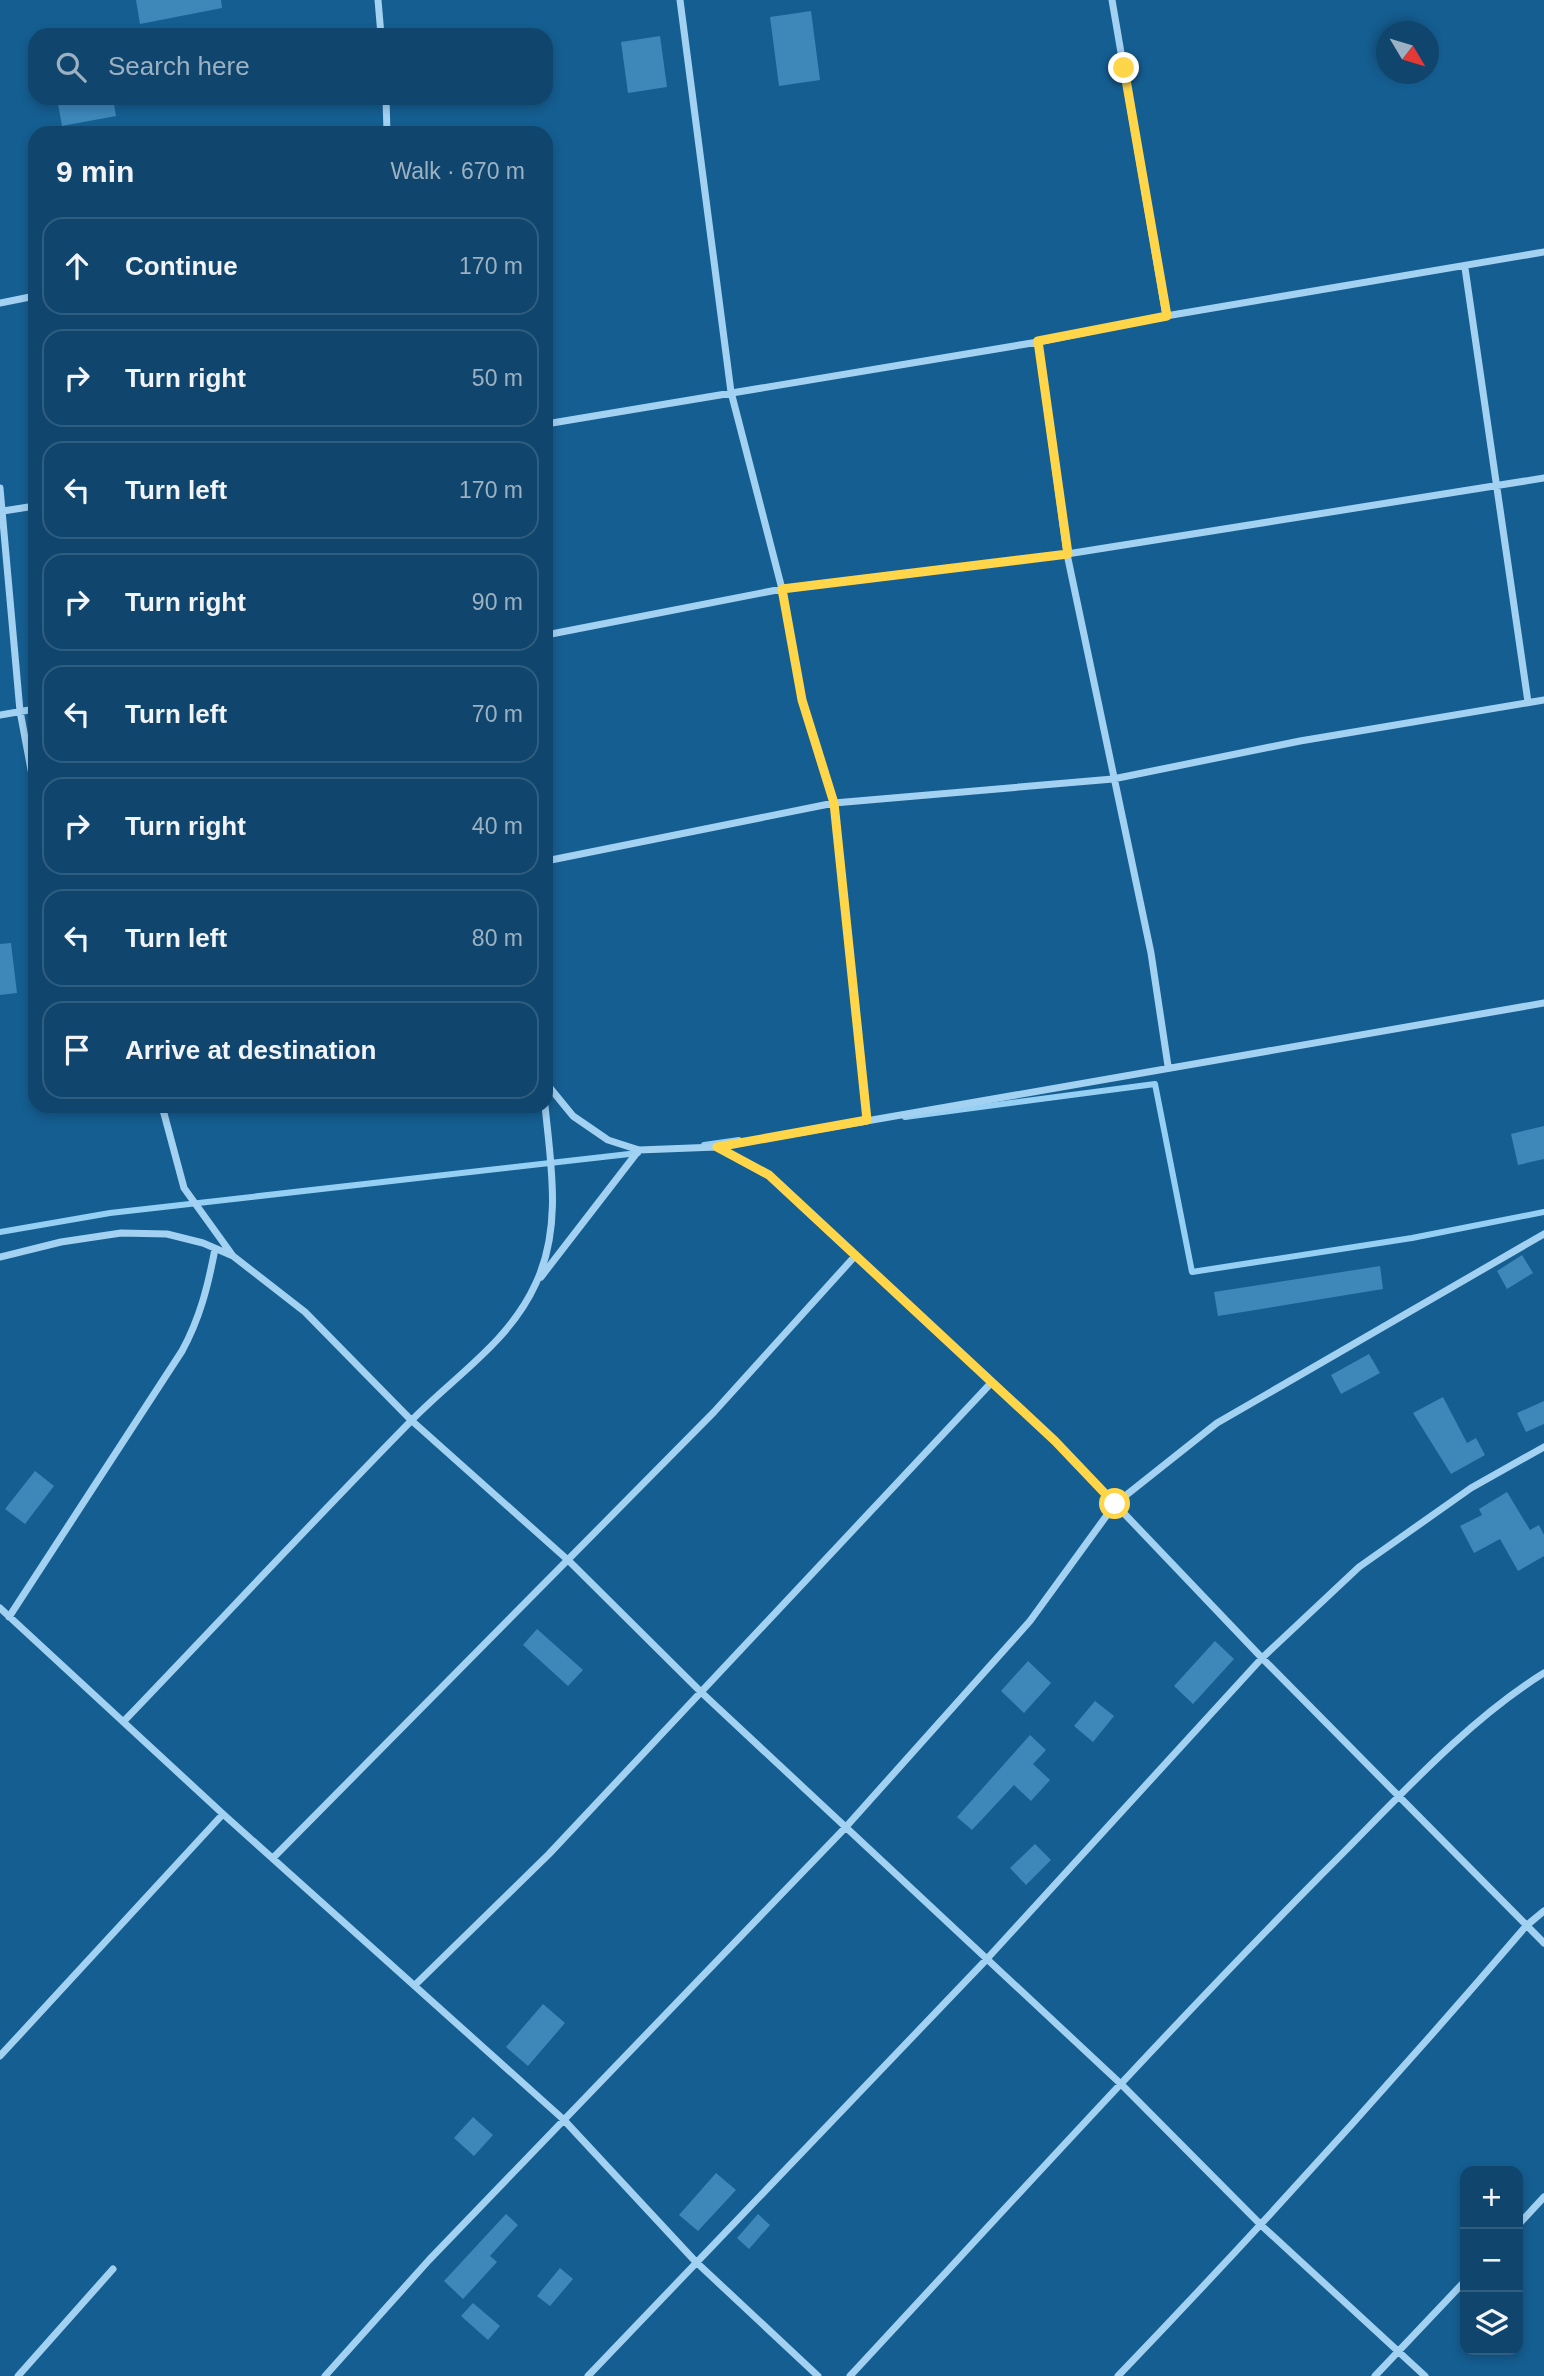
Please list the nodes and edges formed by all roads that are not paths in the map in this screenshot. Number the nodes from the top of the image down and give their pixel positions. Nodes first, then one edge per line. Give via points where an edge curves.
1 (378, 0) edge
2 (680, 0) edge
3 (1112, 0) edge
4 (380, 28) edge
5 (386, 105) edge
6 (387, 126) edge
7 (1544, 252) edge
8 (1465, 268) junction
9 (28, 297) edge
10 (0, 303) edge
11 (1167, 316) junction
12 (1038, 341) junction
13 (731, 392) junction
14 (553, 423) edge
15 (1544, 478) edge
16 (0, 488) edge
17 (1497, 488) junction
18 (28, 507) edge
19 (3, 511) junction
20 (1068, 554) junction
21 (782, 589) junction
22 (553, 634) edge
23 (1544, 700) edge
24 (1528, 702) junction
25 (28, 710) edge
26 (20, 711) junction
27 (0, 715) edge
28 (28, 754) edge
29 (1112, 779) junction
30 (834, 803) junction
31 (553, 860) edge
32 (1544, 1003) edge
33 (1168, 1066) junction
34 (553, 1092) edge
35 (164, 1113) edge
36 (546, 1113) edge
37 (867, 1120) junction
38 (717, 1147) junction
39 (639, 1150) junction
40 (1544, 1234) edge
41 (215, 1249) junction
42 (233, 1256) junction
43 (855, 1256) junction
44 (0, 1257) edge
45 (536, 1283) junction
46 (991, 1383) junction
47 (411, 1420) junction
48 (1544, 1447) edge
49 (1115, 1504) junction
50 (569, 1561) junction
51 (0, 1608) edge
52 (9, 1617) junction
53 (1262, 1658) junction
54 (1544, 1673) edge
55 (702, 1693) junction
56 (124, 1721) junction
57 (1399, 1797) junction
58 (223, 1814) junction
59 (845, 1828) junction
60 (273, 1858) junction
61 (1544, 1911) edge
62 (1526, 1926) junction
63 (1544, 1943) edge
64 (985, 1961) junction
65 (415, 1985) junction
66 (0, 2056) edge
67 (1122, 2085) junction
68 (563, 2119) junction
69 (1544, 2197) edge
70 (1523, 2220) edge
71 (1262, 2226) junction
72 (695, 2262) junction
73 (113, 2269) dead end
74 (1460, 2286) edge
75 (1399, 2351) junction
76 (18, 2376) edge
77 (325, 2376) edge
78 (588, 2376) edge
79 (818, 2376) edge
80 (850, 2376) edge
81 (1118, 2376) edge
82 (1375, 2376) edge
83 (1425, 2376) edge

1 - 4 street
2 - 13 street
3 - 11 street
5 - 6 street
7 - 8 street
8 - 11 street
8 - 17 street
9 - 10 street
11 - 12 street
12 - 13 street
12 - 20 street
13 - 14 street
13 - 21 street
15 - 17 street
16 - 19 street
17 - 20 street
17 - 24 street
18 - 19 street
19 - 26 street
20 - 21 street
20 - 29 street
21 - 22 street
21 - 30 street via 802,700
23 - 24 street
24 - 29 street
25 - 26 street
26 - 27 street
26 - 28 street
29 - 30 street
29 - 33 street via 1151,953
30 - 31 street
30 - 37 street
32 - 33 street
33 - 37 street
34 - 39 street via 573,1116 608,1140
35 - 42 street via 184,1188
36 - 45 street via 554,1193 549,1241
37 - 38 street
38 - 39 street
38 - 43 street via 769,1175
39 - 45 street
40 - 49 street via 1217,1423
41 - 42 street
41 - 44 street via 167,1234 121,1234
41 - 52 street via 202,1306 182,1351
42 - 47 street via 305,1312
43 - 46 street
43 - 50 street via 714,1412
45 - 47 street via 512,1325
46 - 49 street
46 - 55 street
47 - 50 street
47 - 56 street
48 - 53 street via 1471,1488 1359,1567
49 - 53 street
49 - 59 street via 1030,1621
50 - 55 street
50 - 60 street
51 - 52 street
52 - 56 street
53 - 57 street
53 - 64 street
54 - 57 street via 1507,1696
55 - 59 street
55 - 65 street via 549,1854
56 - 58 street
57 - 62 street
57 - 67 street via 1245,1952
58 - 60 street
58 - 66 street
59 - 64 street
59 - 68 street
60 - 65 street
61 - 62 street
62 - 63 street
62 - 71 street
64 - 67 street
64 - 72 street
65 - 68 street
67 - 71 street
67 - 80 street
68 - 72 street
68 - 77 street
69 - 70 street
71 - 75 street
71 - 81 street
72 - 78 street
72 - 79 street
73 - 76 street
74 - 75 street
75 - 82 street
75 - 83 street

